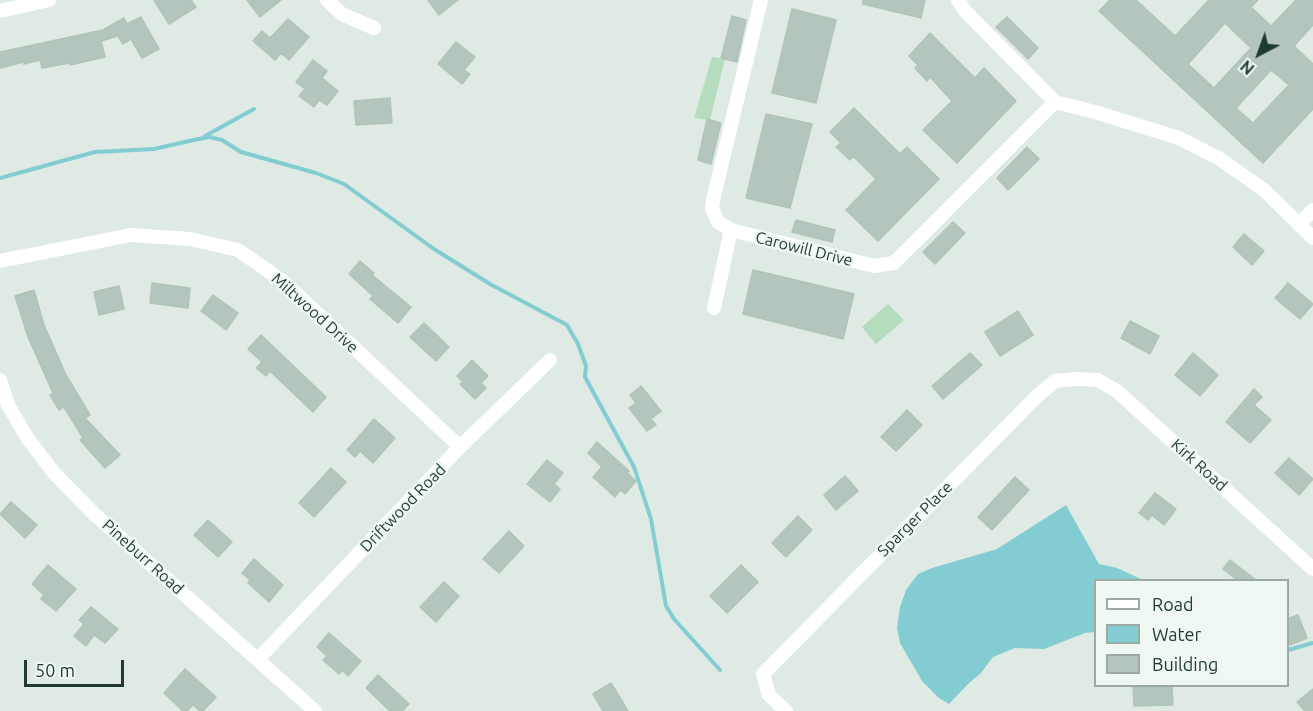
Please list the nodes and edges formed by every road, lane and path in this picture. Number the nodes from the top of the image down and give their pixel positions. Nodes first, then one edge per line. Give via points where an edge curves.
1 (49, 0) edge
2 (327, 0) edge
3 (761, 0) edge
4 (958, 0) edge
5 (0, 11) edge
6 (374, 28) dead end
7 (1055, 102) junction
8 (1313, 210) edge
9 (1299, 224) junction
10 (732, 230) junction
11 (1313, 238) edge
12 (0, 261) edge
13 (714, 309) dead end
14 (550, 360) dead end
15 (1076, 379) joint
16 (0, 380) edge
17 (460, 447) junction
18 (1313, 569) edge
19 (258, 659) junction
20 (315, 711) edge
21 (786, 711) edge

1 - 5 street
2 - 6 street via 342,14
3 - 10 street via 713,200 718,222
4 - 7 street
7 - 9 street via 1179,138 1220,159 1264,190
7 - 10 street, Carowill Drive via 894,263 874,266
8 - 9 street
9 - 11 street
10 - 13 street
12 - 17 street, Miltwood Drive via 131,235 190,239 238,250 284,282
14 - 17 street, Driftwood Road
15 - 18 street, Kirk Road via 1098,380 1118,391
15 - 21 street, Sparger Place via 1055,381 1037,396 763,674 769,695
16 - 19 street, Pineburr Road via 13,414 54,472 94,514
17 - 19 street, Driftwood Road
19 - 20 street, Pineburr Road

